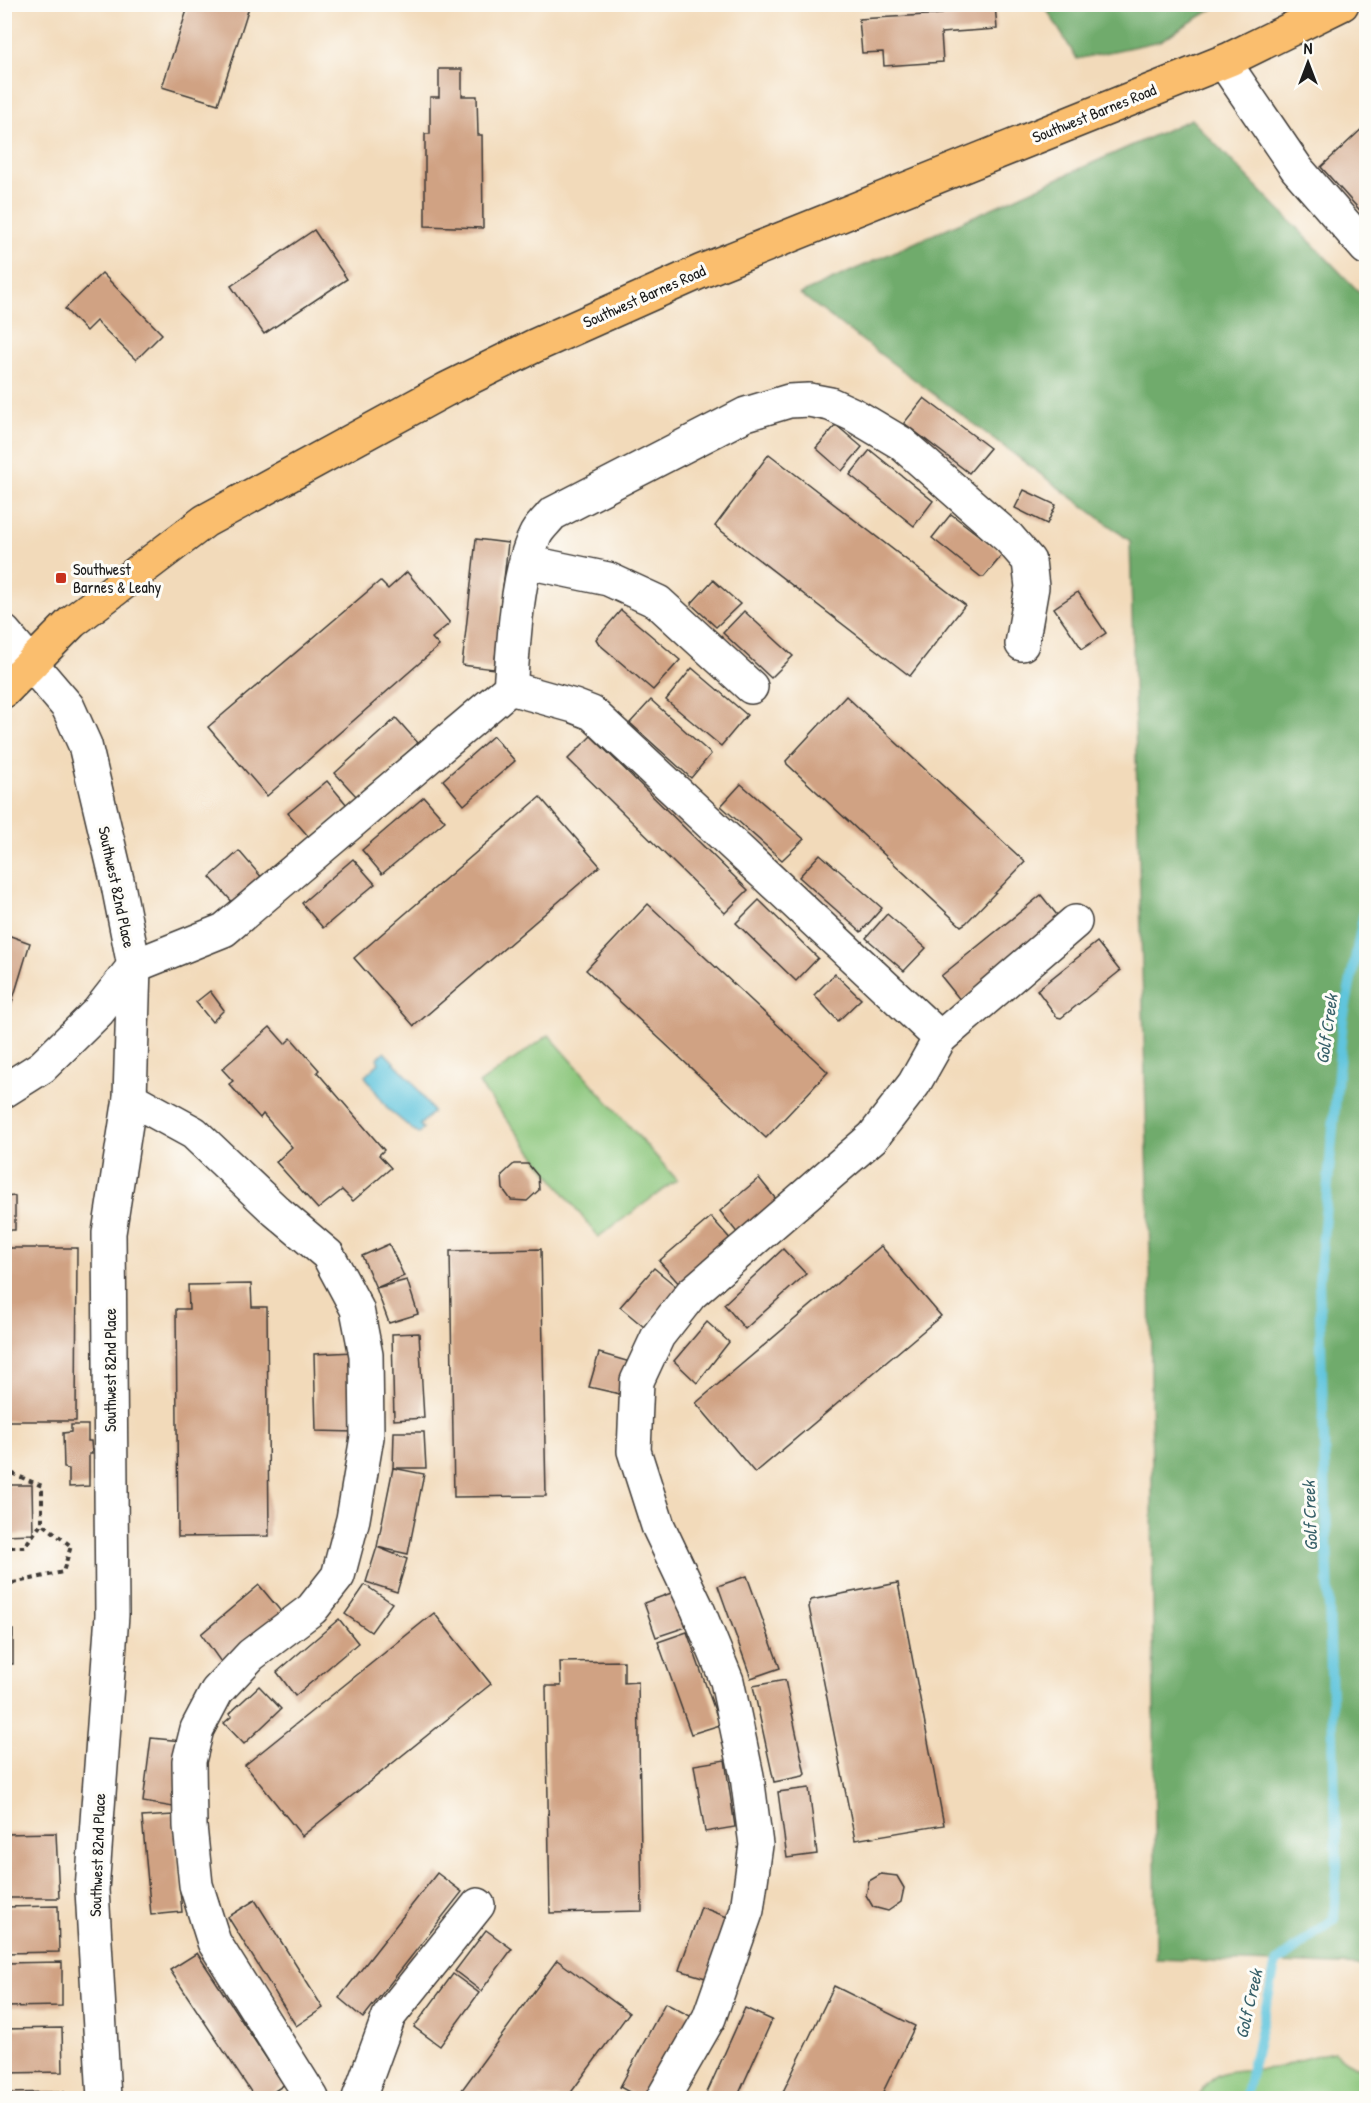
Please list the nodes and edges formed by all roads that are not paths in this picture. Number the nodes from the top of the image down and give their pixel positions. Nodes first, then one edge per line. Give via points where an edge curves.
1 (1342, 4) edge
2 (1224, 62) junction
3 (1366, 248) edge
4 (527, 562) junction
5 (4, 632) edge
6 (1022, 644) dead end
7 (32, 663) junction
8 (751, 687) dead end
9 (510, 688) junction
10 (4, 691) edge
11 (1075, 922) dead end
12 (134, 966) junction
13 (940, 1038) junction
14 (4, 1091) edge
15 (130, 1098) junction
16 (478, 1905) dead end
17 (104, 2098) edge
18 (312, 2098) edge
19 (359, 2098) edge
20 (663, 2098) edge

1 - 2 main road, Southwest Barnes Road
2 - 3 street via 1297,169
2 - 7 main road, Southwest Barnes Road via 733,258 609,311 454,385 205,521 72,622
4 - 6 street via 535,535 552,514 746,414 789,401 809,400 854,415 901,443 1009,538 1029,561 1032,587
4 - 8 street via 608,579 658,602
4 - 9 street
5 - 7 street, Southwest 82nd Place
7 - 10 main road, Southwest Barnes Road
7 - 12 street, Southwest 82nd Place via 68,707 85,745
9 - 12 street via 224,930
9 - 13 street via 592,713
11 - 13 street
12 - 14 street via 98,1012 42,1067
12 - 15 street, Southwest 82nd Place
13 - 20 street via 914,1084 873,1137 691,1294 658,1336 637,1381 634,1451 658,1526 727,1681 747,1776 756,1845 747,1910 709,2018
15 - 17 street, Southwest 82nd Place via 109,1233 112,1615 92,1890
15 - 18 street via 194,1133 328,1255 357,1309 362,1332 367,1437 353,1519 338,1576 312,1609 251,1655 217,1691 197,1729 189,1761 196,1885 214,1942
16 - 19 street via 389,2016

